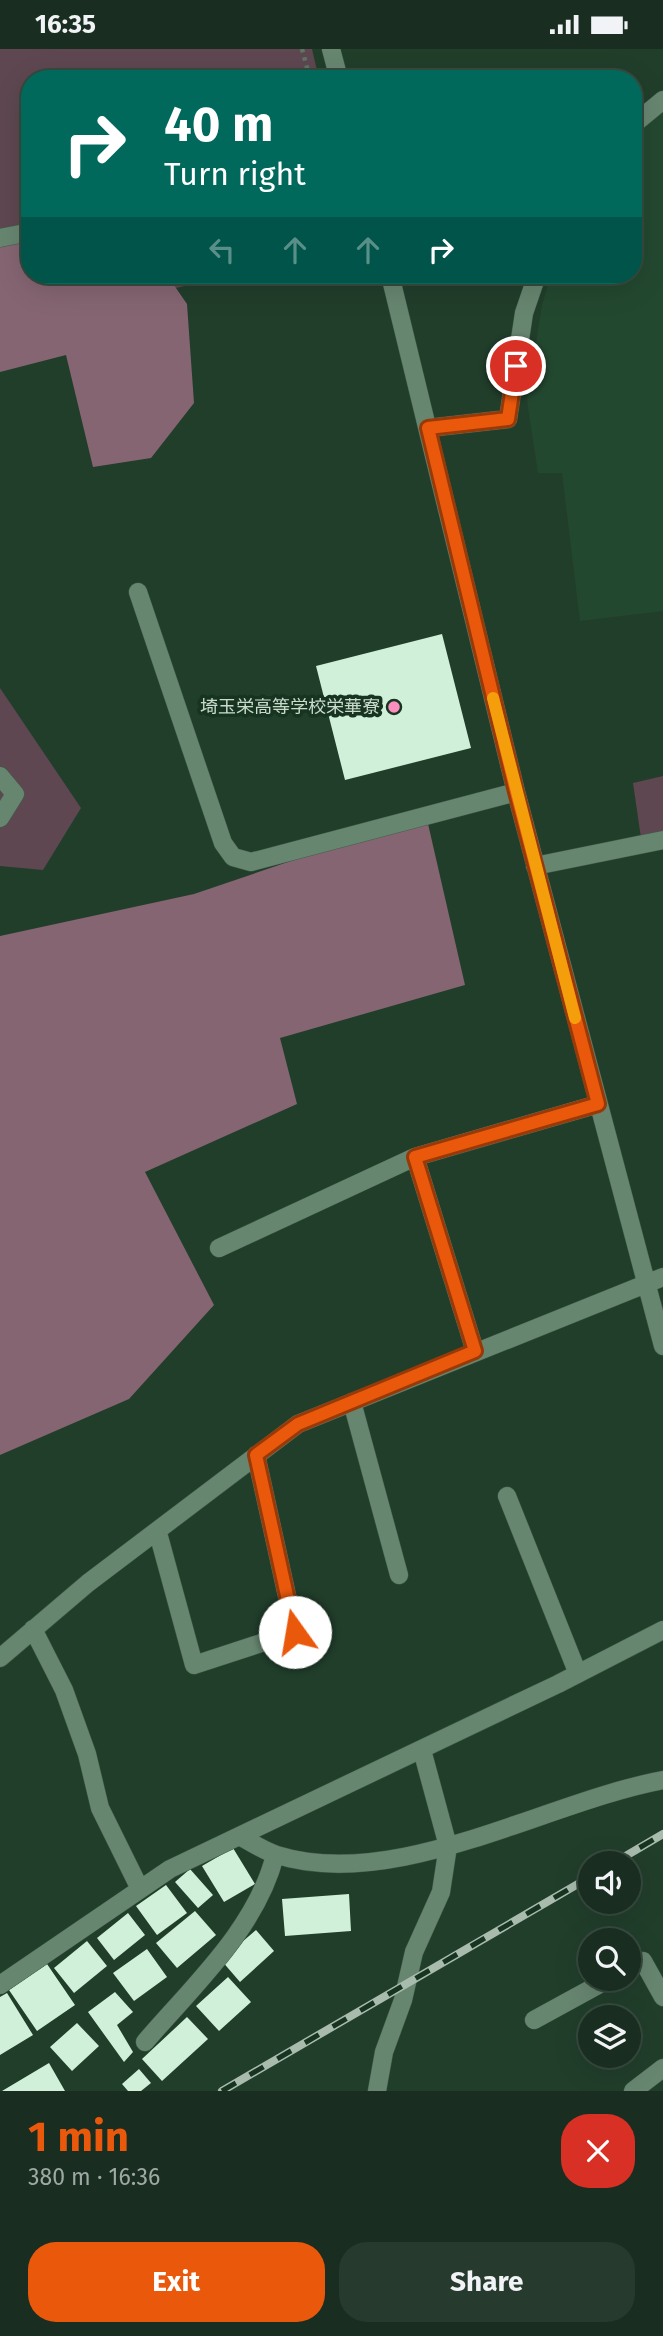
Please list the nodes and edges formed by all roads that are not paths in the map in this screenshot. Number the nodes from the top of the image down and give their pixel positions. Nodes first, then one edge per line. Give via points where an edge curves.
1 (331, 49) edge
2 (337, 70) edge
3 (663, 100) edge
4 (642, 117) edge
5 (21, 234) edge
6 (0, 238) edge
7 (392, 284) edge
8 (534, 284) edge
9 (428, 428) junction
10 (138, 592) dead end
11 (0, 776) edge
12 (516, 792) junction
13 (0, 818) edge
14 (663, 840) edge
15 (535, 866) junction
16 (598, 1104) junction
17 (415, 1157) junction
18 (219, 1248) dead end
19 (655, 1280) edge
20 (663, 1346) edge
21 (475, 1351) junction
22 (352, 1402) junction
23 (256, 1455) junction
24 (508, 1496) dead end
25 (158, 1533) junction
26 (399, 1575) dead end
27 (33, 1629) junction
28 (663, 1630) edge
29 (0, 1658) edge
30 (578, 1674) junction
31 (422, 1749) junction
32 (663, 1780) edge
33 (239, 1836) junction
34 (448, 1846) junction
35 (275, 1855) junction
36 (140, 1889) junction
37 (641, 1962) edge
38 (0, 1985) edge
39 (587, 1991) edge
40 (663, 1997) edge
41 (534, 2020) dead end
42 (145, 2042) dead end
43 (663, 2068) edge
44 (377, 2091) edge
45 (634, 2091) edge

1 - 2 street
3 - 4 street
5 - 6 street
7 - 9 street
8 - 9 street via 524,313 508,419
9 - 12 street
10 - 12 street via 223,843 233,857 251,862
11 - 13 street via 15,794
12 - 15 street
14 - 15 street
15 - 16 street
16 - 17 street
16 - 19 street
17 - 18 street
17 - 21 street
19 - 20 street
19 - 21 street
21 - 22 street
22 - 23 street via 298,1424
22 - 26 street
23 - 25 street
23 - 25 street via 295,1632 194,1665
24 - 30 street
25 - 27 street
27 - 29 street
27 - 36 street via 64,1690 100,1808
28 - 30 street
30 - 31 street
31 - 33 street
31 - 34 street
32 - 34 street via 626,1787
33 - 35 street
33 - 36 street
34 - 35 street via 367,1863 312,1863
34 - 44 street via 441,1892 414,1952
35 - 42 street via 268,1882 232,1940
36 - 38 street
37 - 40 street
39 - 41 street
43 - 45 street

